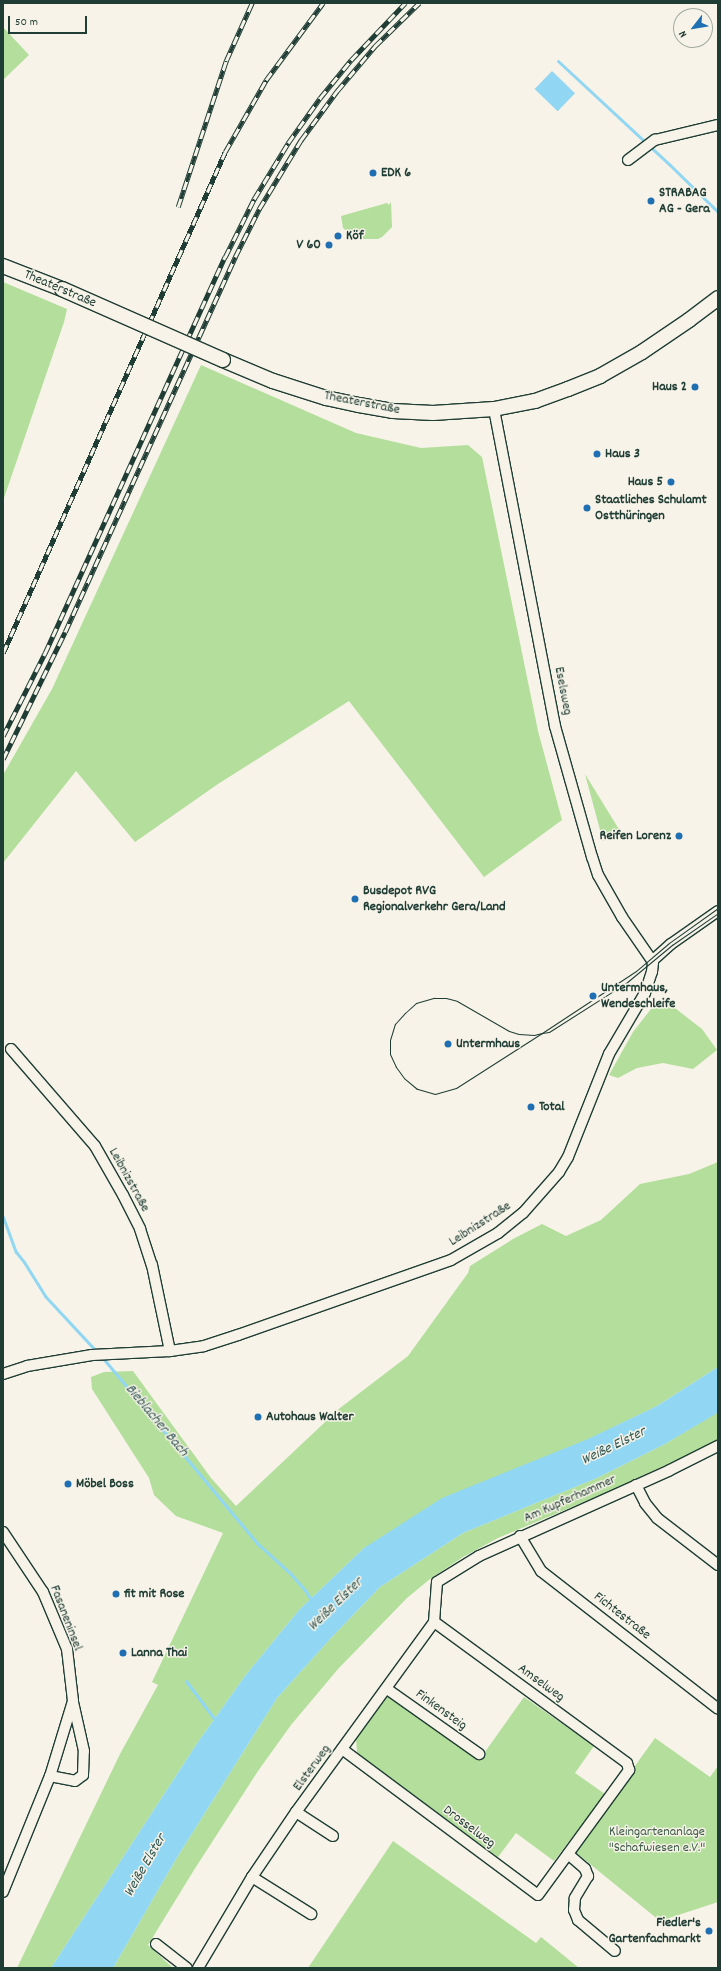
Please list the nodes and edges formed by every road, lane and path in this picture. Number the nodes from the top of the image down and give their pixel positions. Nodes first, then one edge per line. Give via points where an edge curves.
1 (718, 125) edge
2 (628, 160) dead end
3 (3, 266) edge
4 (718, 298) edge
5 (494, 410) junction
6 (718, 911) edge
7 (652, 961) junction
8 (11, 1049) dead end
9 (170, 1351) junction
10 (3, 1374) edge
11 (718, 1446) edge
12 (636, 1485) junction
13 (3, 1532) edge
14 (520, 1536) junction
15 (718, 1565) edge
16 (434, 1622) junction
17 (387, 1688) junction
18 (73, 1701) junction
19 (718, 1709) edge
20 (342, 1749) junction
21 (479, 1754) dead end
22 (629, 1770) joint
23 (50, 1776) junction
24 (296, 1812) junction
25 (333, 1836) dead end
26 (568, 1854) junction
27 (252, 1878) junction
28 (3, 1892) edge
29 (311, 1914) dead end
30 (156, 1944) dead end
31 (614, 1951) dead end
32 (187, 1968) edge
33 (198, 1968) edge

1 - 2 street via 655,140
3 - 5 main road, Theaterstraße, bridge via 273,381 326,398 393,411 433,413
4 - 5 main road, Theaterstraße via 642,352 600,376 535,401
5 - 7 street, Eselsweg via 555,726 590,850 598,875 622,917
6 - 7 street via 683,935
7 - 9 street, Leibnizstraße via 652,972 645,993 609,1054 568,1156 559,1172 523,1213 498,1233 451,1260 238,1335 204,1346
8 - 9 street, Leibnizstraße via 94,1146 123,1195 140,1229 152,1265
9 - 10 street, Leibnizstraße via 92,1355 27,1366
11 - 12 street, Am Kupferhammer
12 - 14 street, Am Kupferhammer
12 - 15 street via 644,1503 657,1518
13 - 18 street, Fasaneninsel via 43,1592 67,1649
14 - 16 street, Am Kupferhammer via 479,1556 436,1582
14 - 19 street, Fichtestraße via 541,1570
16 - 17 street, Elsterweg
16 - 22 street, Amselweg via 627,1763
17 - 20 street, Elsterweg
17 - 21 street, Finkensteig
18 - 23 street, Fasaneninsel
18 - 23 street, Fasaneninsel via 84,1750 83,1775 75,1781
20 - 24 street, Elsterweg
20 - 26 street, Drosselweg via 538,1895
22 - 26 street, Drosselweg
23 - 28 street, Fasaneninsel
24 - 25 street
24 - 27 street, Elsterweg
26 - 31 street via 585,1869 588,1876 575,1898 574,1910 578,1920
27 - 29 street
27 - 33 street, Elsterweg
30 - 32 street

